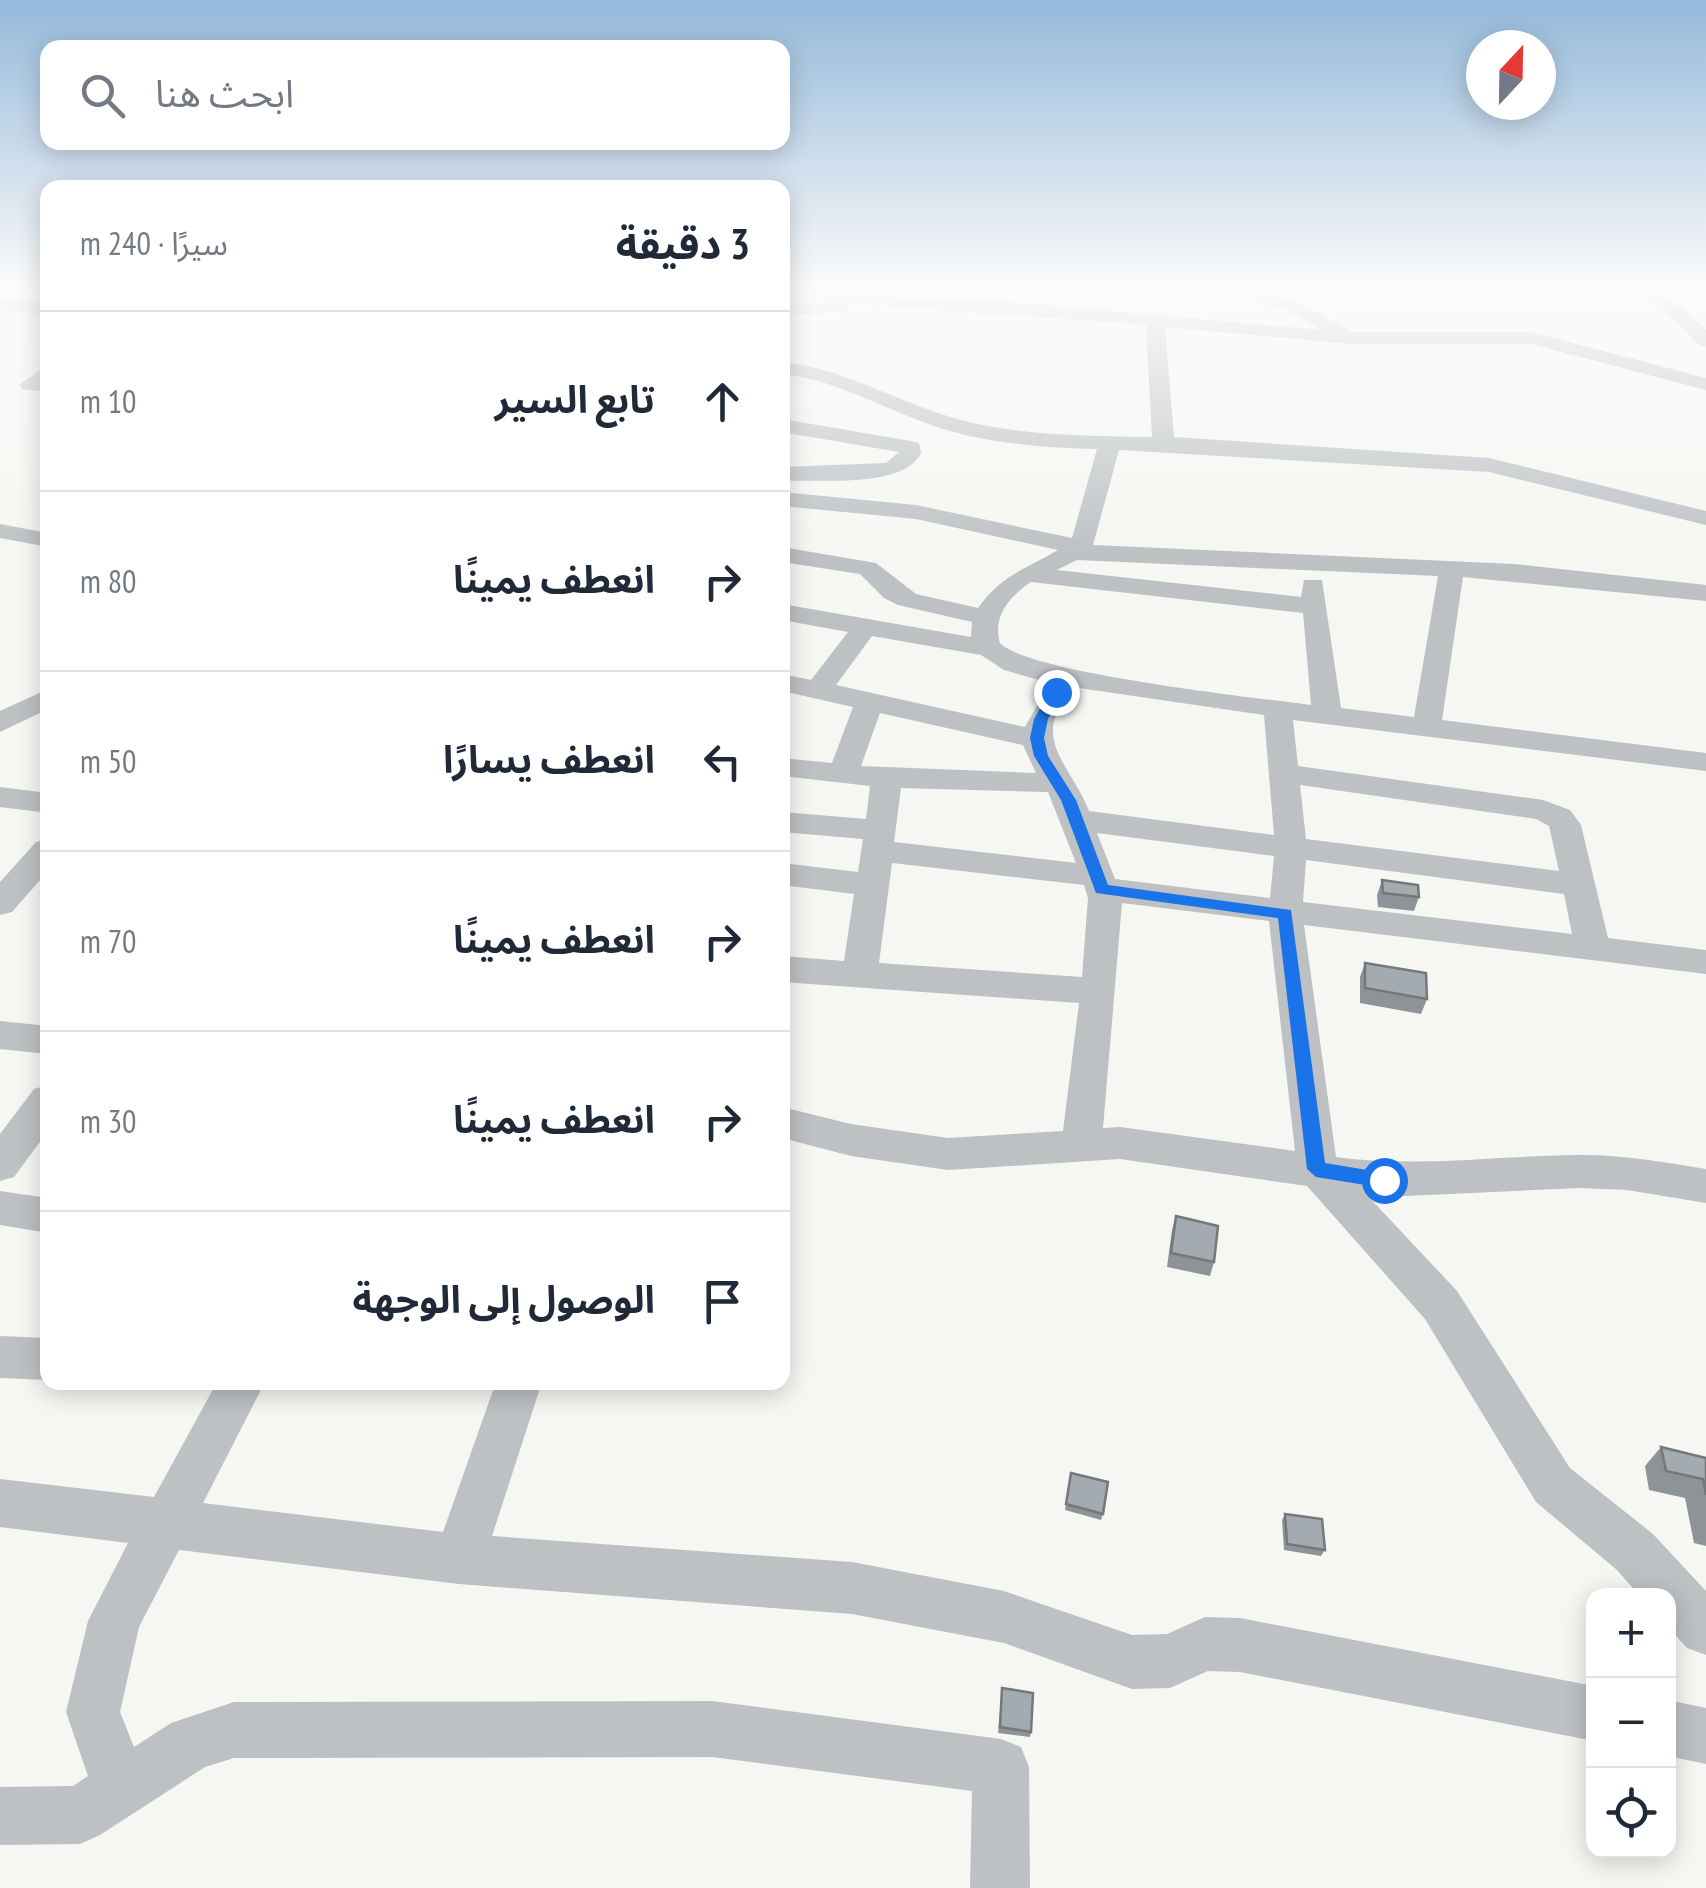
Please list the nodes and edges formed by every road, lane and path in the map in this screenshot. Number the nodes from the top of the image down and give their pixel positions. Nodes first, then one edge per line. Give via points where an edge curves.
1 (832, 379) edge
2 (836, 379) edge
3 (1159, 379) edge
4 (0, 382) edge
5 (38, 385) edge
6 (790, 424) edge
7 (790, 425) edge
8 (1110, 443) junction
9 (1163, 444) junction
10 (790, 474) edge
11 (790, 500) edge
12 (1706, 518) edge
13 (0, 531) edge
14 (40, 542) edge
15 (40, 545) edge
16 (0, 550) edge
17 (1077, 550) junction
18 (790, 555) edge
19 (1312, 564) junction
20 (1452, 569) junction
21 (1023, 574) junction
22 (1706, 593) edge
23 (1314, 606) junction
24 (790, 613) edge
25 (986, 617) junction
26 (865, 627) junction
27 (991, 648) junction
28 (1073, 679) junction
29 (790, 684) edge
30 (818, 690) junction
31 (40, 701) edge
32 (870, 701) junction
33 (1278, 712) junction
34 (1326, 717) junction
35 (0, 722) edge
36 (1426, 724) junction
37 (1037, 738) junction
38 (1706, 762) edge
39 (790, 768) edge
40 (1285, 773) junction
41 (843, 774) junction
42 (887, 778) junction
43 (1058, 784) junction
44 (0, 797) edge
45 (40, 802) edge
46 (1077, 820) junction
47 (790, 824) edge
48 (879, 841) junction
49 (1291, 846) junction
50 (40, 858) edge
51 (790, 875) edge
52 (1100, 883) junction
53 (872, 885) junction
54 (1580, 885) junction
55 (4, 894) edge
56 (40, 894) edge
57 (1285, 914) junction
58 (1593, 949) junction
59 (1706, 962) edge
60 (790, 971) edge
61 (860, 975) junction
62 (1100, 990) junction
63 (0, 1035) edge
64 (40, 1039) edge
65 (40, 1111) edge
66 (790, 1124) edge
67 (1081, 1146) junction
68 (0, 1165) edge
69 (1316, 1169) junction
70 (1706, 1186) edge
71 (0, 1208) edge
72 (40, 1215) edge
73 (0, 1357) edge
74 (40, 1358) edge
75 (238, 1390) edge
76 (516, 1390) edge
77 (0, 1503) edge
78 (167, 1526) junction
79 (458, 1560) junction
80 (1706, 1629) edge
81 (1586, 1712) edge
82 (1676, 1730) edge
83 (1706, 1736) edge
84 (121, 1789) junction
85 (0, 1816) edge
86 (1000, 1888) edge

1 - 6 street
2 - 8 street via 940,421 1039,439
3 - 9 street
4 - 5 street
7 - 10 street via 912,448 901,466 888,470
8 - 9 street
8 - 17 street via 1090,527
9 - 12 street via 1489,465
11 - 17 street via 916,512
13 - 14 street
15 - 16 street
17 - 19 street
17 - 21 street
18 - 25 street via 868,568 908,600
19 - 20 street
19 - 23 street
20 - 22 street
20 - 36 street
21 - 23 street
21 - 25 street via 997,596
23 - 34 street
24 - 26 street
25 - 27 street
26 - 27 street
26 - 30 street
27 - 28 street via 1018,666
28 - 33 street
28 - 37 street via 1056,692
29 - 30 street
30 - 32 street
31 - 35 street
32 - 37 street
32 - 41 street
33 - 34 street
33 - 40 street
34 - 36 street
36 - 38 street
37 - 43 street
39 - 41 street
40 - 49 street
40 - 54 street via 1543,810 1566,825
41 - 42 street
42 - 43 street
42 - 48 street
43 - 46 street
44 - 45 street
46 - 49 street
46 - 52 street
47 - 48 street
48 - 52 street
48 - 53 street
49 - 54 street
49 - 57 street
50 - 55 street
51 - 53 street
52 - 57 street
52 - 62 street
53 - 61 street
54 - 58 street
55 - 56 street
57 - 58 street
57 - 69 street
58 - 59 street
60 - 61 street
61 - 62 street
62 - 67 street
63 - 64 street
65 - 68 street
66 - 67 street via 948,1154
67 - 69 street via 1154,1145
69 - 70 street via 1384,1180 1611,1172
69 - 80 street via 1440,1304 1553,1485 1635,1552
71 - 72 street
73 - 74 street
75 - 78 street
76 - 79 street
77 - 78 street
78 - 79 street
78 - 84 street via 114,1622 93,1712
79 - 81 street via 852,1588 1004,1616 1132,1662 1170,1661 1206,1644 1240,1645
82 - 83 street
84 - 85 street via 80,1815
84 - 86 street via 191,1743 234,1730 712,1729 1001,1767

